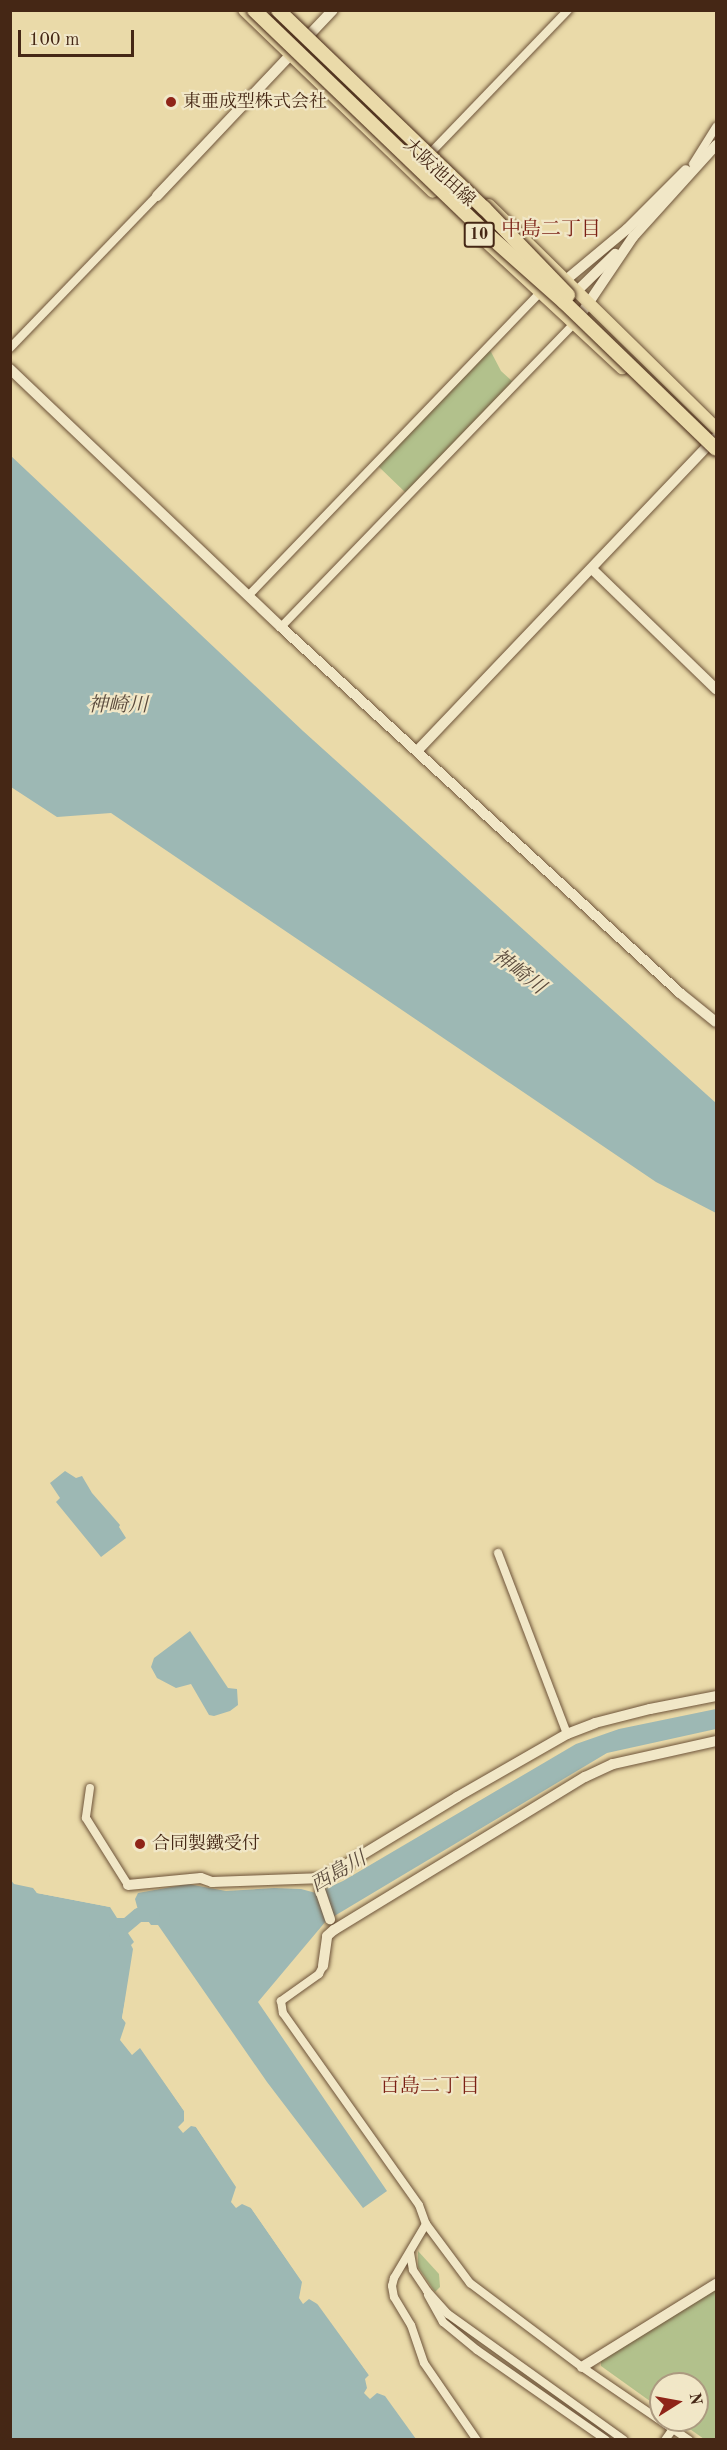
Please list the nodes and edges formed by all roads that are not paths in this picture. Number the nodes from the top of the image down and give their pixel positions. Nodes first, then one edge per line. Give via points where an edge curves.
1 (244, 10) edge
2 (255, 10) edge
3 (267, 10) edge
4 (278, 10) edge
5 (287, 10) edge
6 (333, 10) edge
7 (568, 10) edge
8 (311, 34) junction
9 (302, 44) junction
10 (291, 56) junction
11 (717, 128) edge
12 (717, 144) edge
13 (432, 150) junction
14 (717, 153) edge
15 (695, 166) junction
16 (412, 172) junction
17 (157, 196) joint
18 (633, 237) junction
19 (567, 279) junction
20 (528, 280) junction
21 (578, 290) junction
22 (540, 292) junction
23 (589, 301) junction
24 (575, 322) junction
25 (10, 348) edge
26 (10, 369) edge
27 (717, 428) edge
28 (715, 446) edge
29 (592, 569) junction
30 (249, 595) junction
31 (281, 627) junction
32 (717, 689) edge
33 (418, 750) junction
34 (717, 1022) edge
35 (498, 1553) dead end
36 (717, 1696) edge
37 (567, 1734) junction
38 (717, 1741) edge
39 (90, 1788) dead end
40 (318, 1884) junction
41 (128, 1886) joint
42 (332, 1925) junction
43 (323, 1966) joint
44 (426, 2224) junction
45 (410, 2253) junction
46 (717, 2284) edge
47 (427, 2291) junction
48 (582, 2367) junction
49 (649, 2412) edge
50 (477, 2439) edge
51 (606, 2439) edge
52 (624, 2439) edge

1 - 10 main road, 大阪池田線 / 10
2 - 20 highway, bridge via 308,52 491,228 509,247
2 - 28 highway, bridge via 467,216
3 - 9 highway
4 - 28 highway, bridge
5 - 8 main road, 大阪池田線 / 10
6 - 8 street
7 - 13 street
8 - 9 street
8 - 13 main road, 大阪池田線 / 10
9 - 10 street
10 - 16 main road, 大阪池田線 / 10
10 - 17 street
11 - 15 street
12 - 15 street
13 - 16 street
13 - 19 main road, 大阪池田線 / 10
14 - 15 street
15 - 18 street
15 - 19 street
16 - 20 main road, 大阪池田線 / 10
17 - 25 street
18 - 21 street
18 - 23 street
19 - 21 main road, 大阪池田線 / 10
19 - 22 street
20 - 22 main road, 大阪池田線 / 10
21 - 22 street via 560,297
21 - 23 main road, 大阪池田線 / 10
22 - 24 main road, 大阪池田線 / 10
22 - 30 street
23 - 24 street
23 - 27 main road, 大阪池田線 / 10
24 - 28 main road, 大阪池田線 / 10
24 - 31 street
26 - 30 street
28 - 29 street
29 - 32 street
29 - 33 street
30 - 31 street
31 - 33 street
33 - 34 street via 680,993
35 - 37 street
36 - 37 street via 650,1709
37 - 40 street
38 - 42 street via 613,1764 585,1777
39 - 41 street via 86,1818
40 - 41 street via 212,1882 201,1878
40 - 42 street
42 - 43 street
43 - 44 street via 319,1974 281,2001 283,2013 419,2205
44 - 45 street
44 - 48 street via 470,2283
45 - 47 street via 413,2270
45 - 50 street via 394,2278 394,2296 411,2325 424,2363
46 - 48 street
47 - 51 street via 443,2322
47 - 52 street via 448,2314
48 - 49 street

